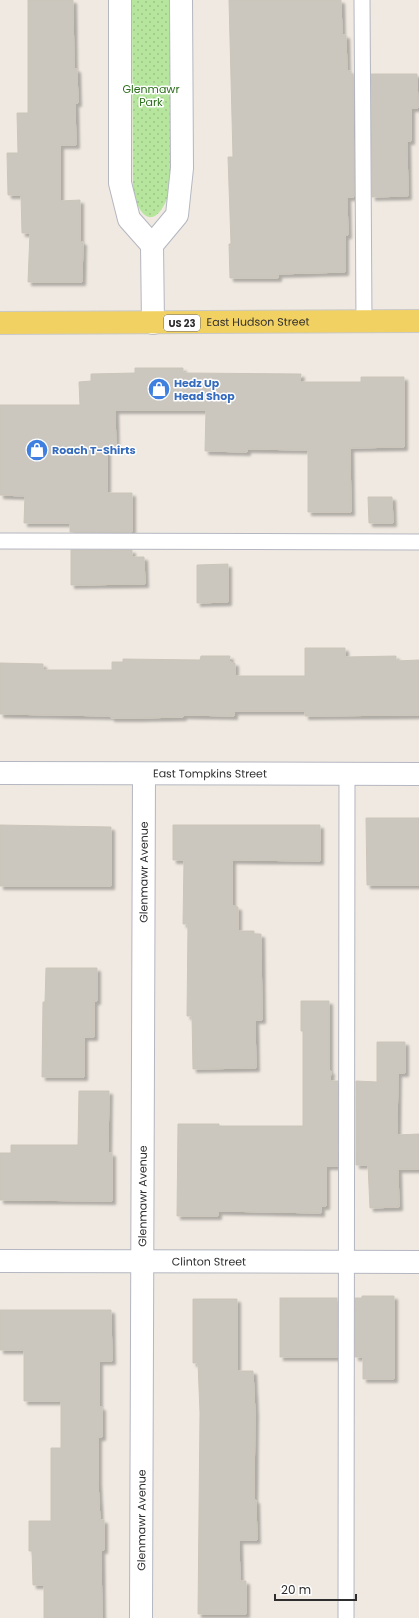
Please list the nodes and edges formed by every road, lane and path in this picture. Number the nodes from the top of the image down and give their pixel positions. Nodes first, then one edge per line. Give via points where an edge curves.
1 (120, 0) edge
2 (181, 0) edge
3 (362, 0) edge
4 (152, 245) junction
5 (364, 321) junction
6 (419, 322) edge
7 (0, 323) edge
8 (153, 323) junction
9 (0, 541) edge
10 (419, 542) edge
11 (0, 773) edge
12 (144, 774) junction
13 (347, 774) junction
14 (419, 774) edge
15 (0, 1261) edge
16 (142, 1261) junction
17 (346, 1262) junction
18 (419, 1262) edge
19 (141, 1618) edge
20 (346, 1618) edge

1 - 4 street via 120,183 129,219
2 - 4 street via 182,168 177,215
3 - 5 lane
4 - 8 street
5 - 6 main road, East Hudson Street / US 23
5 - 8 main road, East Hudson Street / US 23
7 - 8 main road, East Hudson Street / US 23
9 - 10 lane
11 - 12 street, East Tompkins Street
12 - 13 street, East Tompkins Street
12 - 16 street, Glenmawr Avenue
13 - 14 street, East Tompkins Street
13 - 17 lane
15 - 16 street, Clinton Street
16 - 17 street, Clinton Street
16 - 19 street, Glenmawr Avenue
17 - 18 street, Clinton Street
17 - 20 lane

